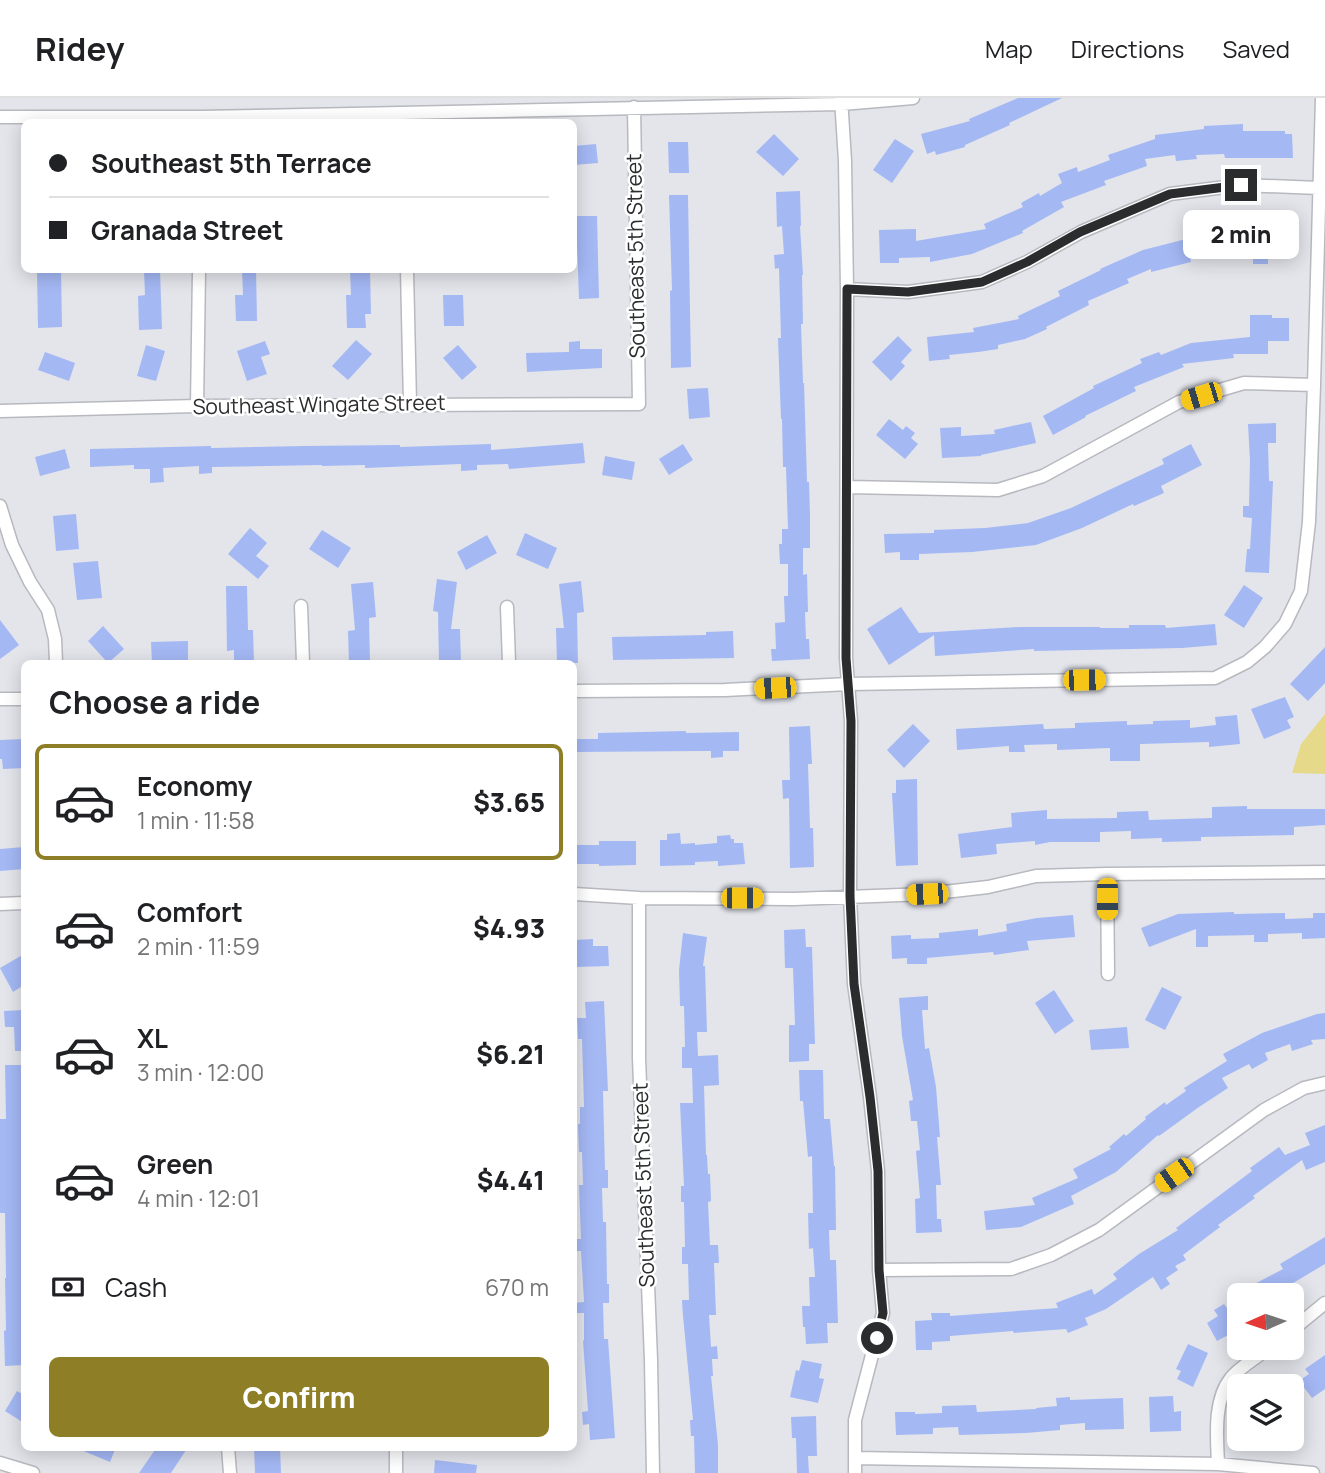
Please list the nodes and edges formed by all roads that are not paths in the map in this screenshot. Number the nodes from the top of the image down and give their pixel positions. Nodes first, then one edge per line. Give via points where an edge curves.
1 (913, 98) edge
2 (1322, 98) edge
3 (841, 101) edge
4 (634, 107) junction
5 (0, 117) edge
6 (405, 118) edge
7 (134, 119) edge
8 (303, 119) edge
9 (1318, 188) junction
10 (199, 273) edge
11 (407, 273) edge
12 (847, 289) junction
13 (1314, 385) junction
14 (410, 404) junction
15 (639, 404) joint
16 (197, 406) junction
17 (0, 411) edge
18 (848, 487) junction
19 (0, 506) edge
20 (301, 606) dead end
21 (507, 607) dead end
22 (56, 660) edge
23 (303, 660) edge
24 (509, 660) edge
25 (849, 684) junction
26 (577, 691) edge
27 (0, 699) edge
28 (21, 699) edge
29 (1325, 872) edge
30 (1107, 874) junction
31 (577, 894) edge
32 (850, 896) junction
33 (639, 898) junction
34 (21, 903) edge
35 (0, 904) edge
36 (1108, 974) dead end
37 (1325, 1083) edge
38 (879, 1270) junction
39 (1325, 1303) edge
40 (1304, 1320) edge
41 (1254, 1360) edge
42 (228, 1451) edge
43 (396, 1451) edge
44 (855, 1458) junction
45 (0, 1463) edge
46 (1218, 1464) junction
47 (33, 1473) edge
48 (230, 1473) edge
49 (396, 1473) edge
50 (653, 1473) edge
51 (855, 1473) edge
52 (1313, 1473) edge

1 - 3 street
2 - 9 street
3 - 4 street
3 - 12 street
4 - 6 street
4 - 15 street, Southeast 5th Street
5 - 7 street
6 - 8 street
9 - 12 street via 1241,185 1170,194 1080,232 982,282 908,292
9 - 13 street
10 - 16 street
11 - 14 street
12 - 18 street
13 - 18 street via 1244,383 1179,402 1043,476 998,490
13 - 25 street via 1301,592 1285,624 1247,662 1215,678
14 - 15 street, Southeast Wingate Street
14 - 16 street, Southeast Wingate Street
16 - 17 street, Southeast Wingate Street
18 - 25 street
19 - 22 street via 12,545 48,610
20 - 23 street
21 - 24 street
25 - 26 street
25 - 32 street
27 - 28 street
29 - 30 street
30 - 32 street via 1036,876 927,894
30 - 36 street
31 - 33 street
32 - 33 street
32 - 38 street via 854,984 878,1171
33 - 50 street, Southeast 5th Street via 639,1058
34 - 35 street
37 - 38 street via 1304,1088 1264,1110 1100,1230 1051,1255 1011,1269
38 - 44 street via 883,1313 855,1420
39 - 40 street
41 - 46 street via 1230,1379 1218,1404
42 - 48 street
43 - 49 street
44 - 46 street
44 - 51 street
45 - 47 street
46 - 52 street

